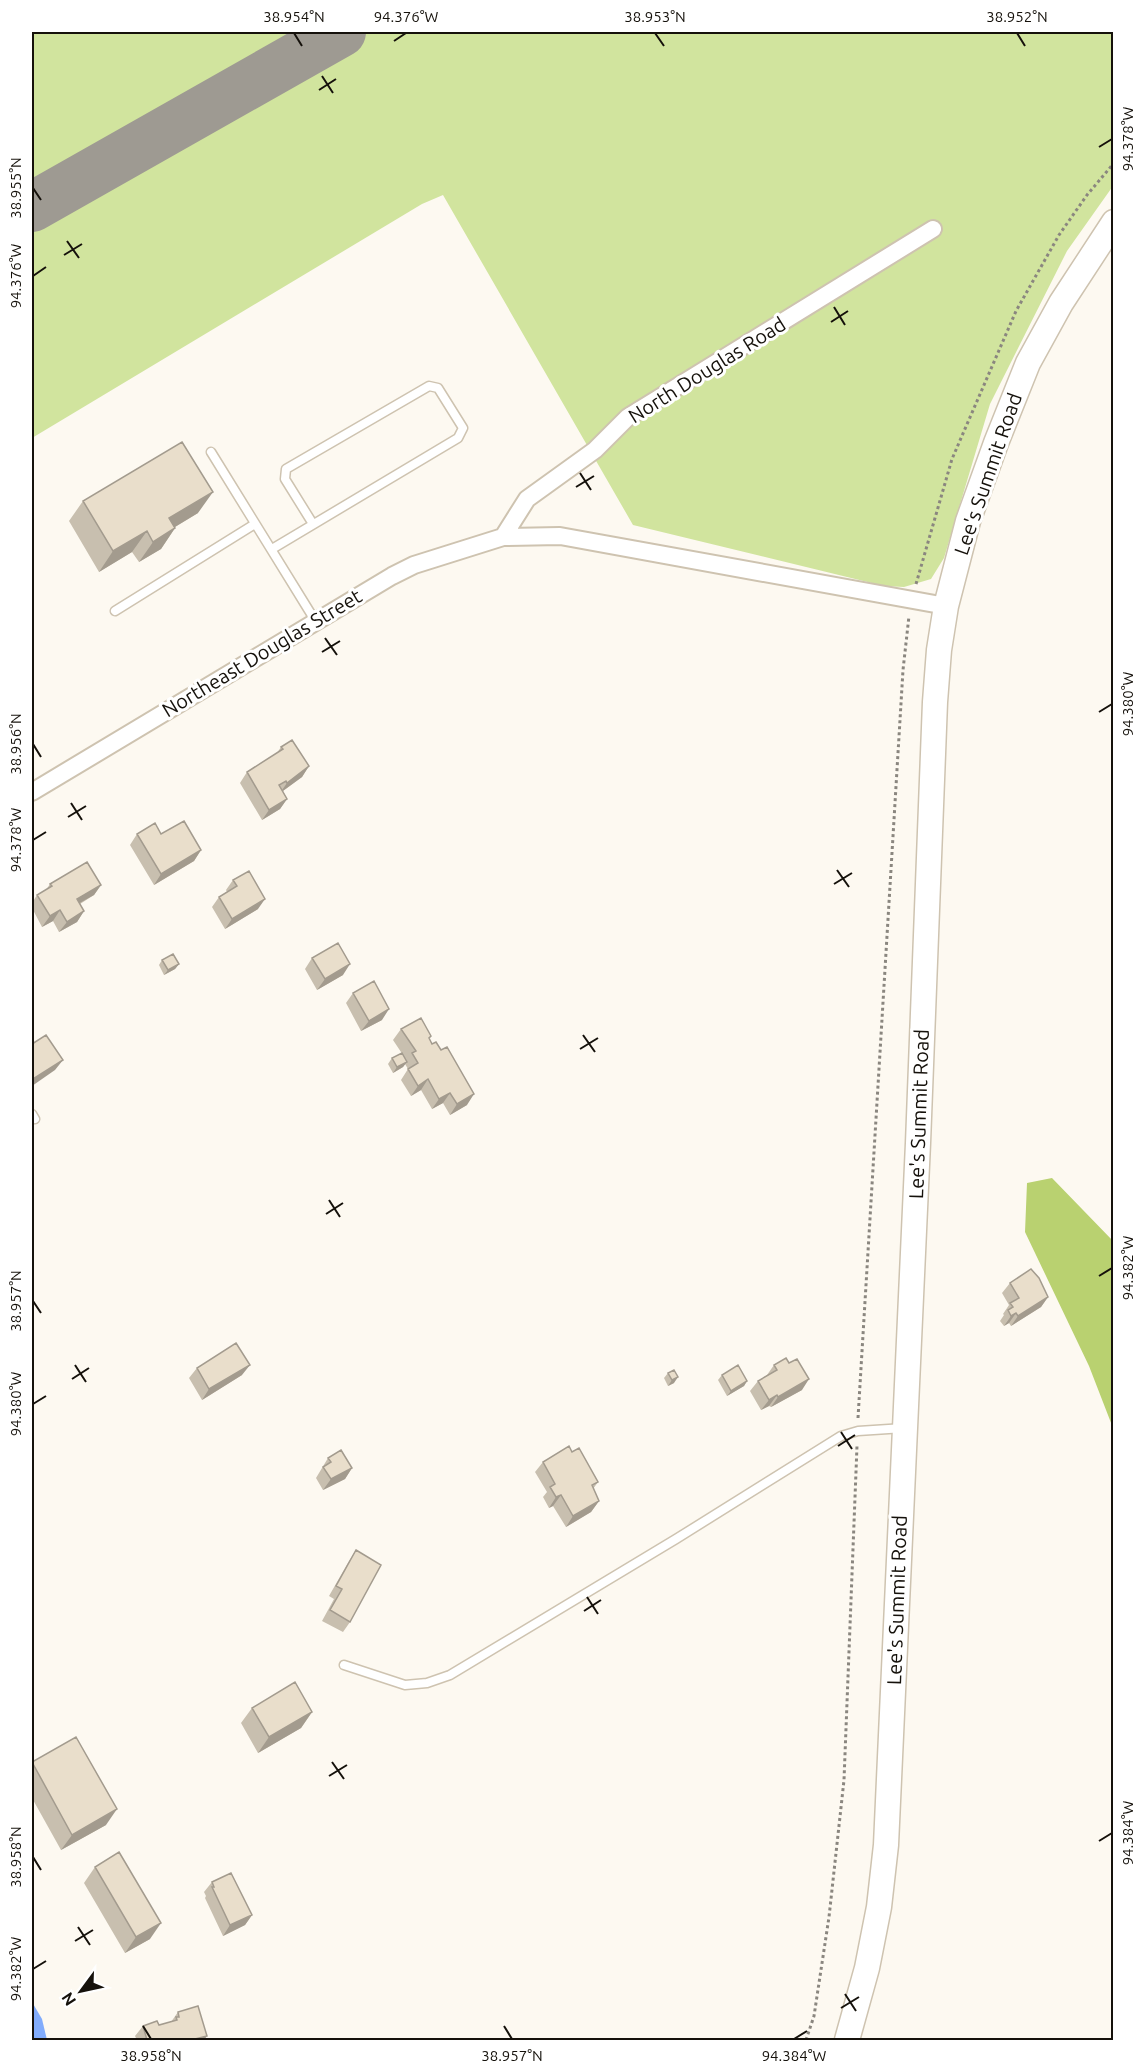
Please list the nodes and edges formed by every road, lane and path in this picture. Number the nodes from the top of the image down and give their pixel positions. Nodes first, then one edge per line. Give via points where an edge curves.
1 (1113, 222) edge
2 (933, 229) dead end
3 (211, 452) dead end
4 (255, 524) junction
5 (313, 524) junction
6 (503, 537) junction
7 (272, 549) junction
8 (946, 606) junction
9 (115, 611) dead end
10 (316, 622) junction
11 (32, 792) edge
12 (904, 1428) junction
13 (344, 1665) dead end
14 (847, 2040) edge

1 - 8 main road, Lee's Summit Road via 1028,363 968,520
2 - 6 street, North Douglas Road via 628,417 595,450 527,499
3 - 4 lane
4 - 7 lane
4 - 9 lane
5 - 5 lane via 458,438 463,428 438,388 429,386 286,469 285,479
5 - 7 lane
6 - 8 street, Northeast Douglas Street via 560,537
6 - 10 street, Northeast Douglas Street via 414,565
7 - 10 lane
8 - 12 main road, Lee's Summit Road via 935,702
10 - 11 street, Northeast Douglas Street
12 - 13 lane via 841,1436 450,1675 405,1685
12 - 14 main road, Lee's Summit Road via 886,1845 867,1968

